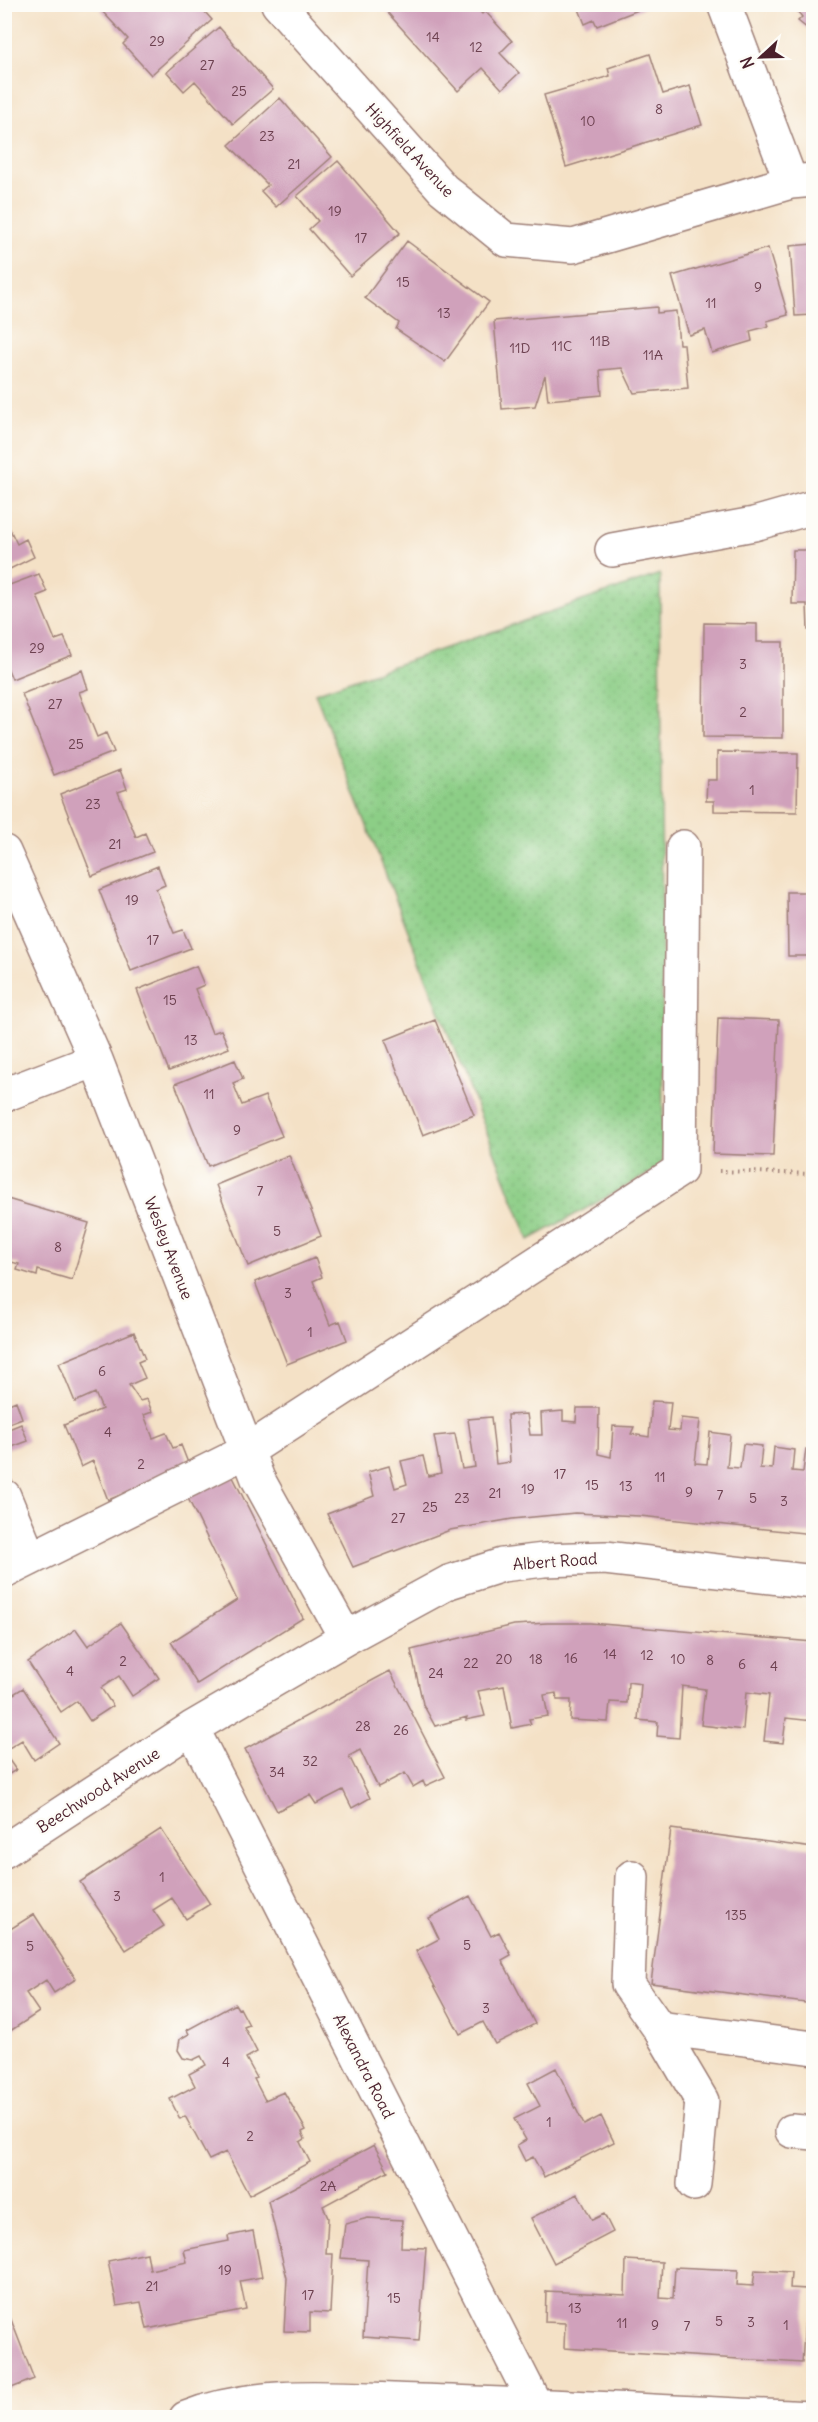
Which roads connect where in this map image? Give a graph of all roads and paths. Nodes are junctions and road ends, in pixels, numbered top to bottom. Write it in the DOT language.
graph roads {
  1 [pos="278,4"];
  2 [pos="724,4"];
  3 [pos="802,181"];
  4 [pos="813,507"];
  5 [pos="612,550"];
  6 [pos="683,847"];
  7 [pos="4,852"];
  8 [pos="96,1060"];
  9 [pos="4,1095"];
  10 [pos="680,1170"];
  11 [pos="813,1174"];
  12 [pos="247,1451"];
  13 [pos="4,1496"];
  14 [pos="17,1565"];
  15 [pos="813,1582"];
  16 [pos="346,1638"];
  17 [pos="192,1728"];
  18 [pos="4,1851"];
  19 [pos="632,1877"];
  20 [pos="659,2028"];
  21 [pos="813,2048"];
  22 [pos="694,2184"];
  23 [pos="536,2404"];
  24 [pos="619,2414"];
  25 [pos="186,2418"];
  26 [pos="810,2418"];
  1 -- 3 [label="street, Highfield Avenue"];
  2 -- 3 [label="street"];
  4 -- 5 [label="street"];
  6 -- 10 [label="street"];
  7 -- 8 [label="street, Wesley Avenue"];
  8 -- 9 [label="street"];
  8 -- 12 [label="street, Wesley Avenue"];
  10 -- 11 [label="path"];
  10 -- 12 [label="street"];
  12 -- 14 [label="street"];
  12 -- 16 [label="street, Wesley Avenue"];
  13 -- 14 [label="street"];
  15 -- 16 [label="street, Albert Road"];
  16 -- 17 [label="street, Albert Road"];
  17 -- 18 [label="street, Beechwood Avenue"];
  17 -- 23 [label="street, Alexandra Road"];
  19 -- 20 [label="street"];
  20 -- 21 [label="street"];
  20 -- 22 [label="street"];
  23 -- 24 [label="street"];
  23 -- 25 [label="street"];
  24 -- 26 [label="street"];
}
